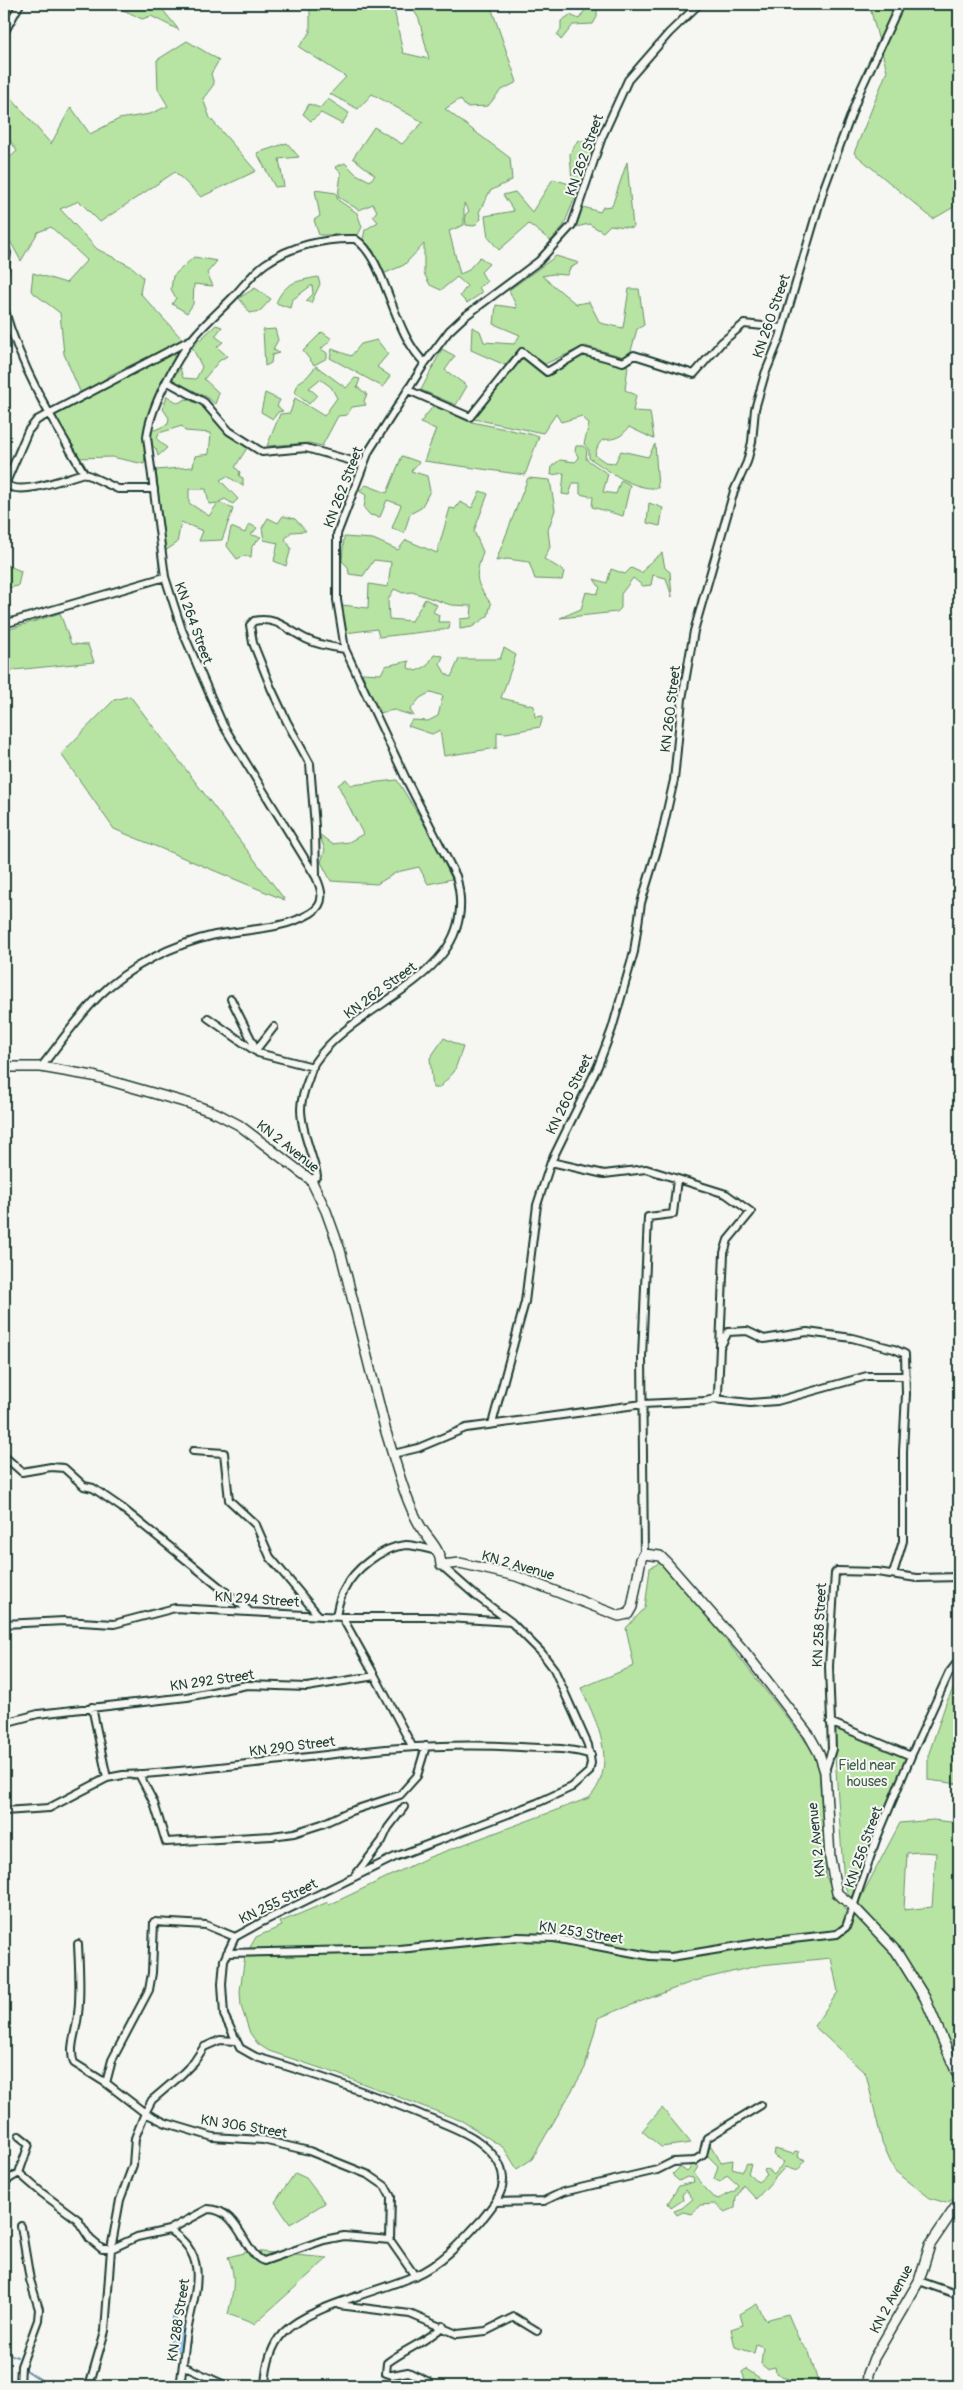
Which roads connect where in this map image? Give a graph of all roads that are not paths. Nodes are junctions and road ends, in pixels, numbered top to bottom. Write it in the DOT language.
graph roads {
  1 [pos="20,4"];
  2 [pos="699,4"];
  3 [pos="900,4"];
  4 [pos="4,33"];
  5 [pos="4,244"];
  6 [pos="4,274"];
  7 [pos="4,308"];
  8 [pos="782,328"];
  9 [pos="192,340"];
  10 [pos="425,363"];
  11 [pos="168,382"];
  12 [pos="408,390"];
  13 [pos="48,413"];
  14 [pos="363,464"];
  15 [pos="84,473"];
  16 [pos="154,489"];
  17 [pos="165,577"];
  18 [pos="4,624"];
  19 [pos="345,649"];
  20 [pos="316,877"];
  21 [pos="230,999"];
  22 [pos="208,1018"];
  23 [pos="274,1027"];
  24 [pos="257,1052"];
  25 [pos="4,1067"];
  26 [pos="42,1067"];
  27 [pos="313,1067"];
  28 [pos="551,1162"];
  29 [pos="677,1179"];
  30 [pos="312,1180"];
  31 [pos="720,1347"];
  32 [pos="906,1376"];
  33 [pos="714,1399"];
  34 [pos="643,1404"];
  35 [pos="492,1424"];
  36 [pos="193,1451"];
  37 [pos="393,1454"];
  38 [pos="4,1456"];
  39 [pos="437,1551"];
  40 [pos="644,1554"];
  41 [pos="441,1565"];
  42 [pos="893,1574"];
  43 [pos="959,1577"];
  44 [pos="249,1611"];
  45 [pos="318,1615"];
  46 [pos="339,1617"];
  47 [pos="511,1622"];
  48 [pos="4,1624"];
  49 [pos="959,1660"];
  50 [pos="375,1676"];
  51 [pos="92,1707"];
  52 [pos="830,1722"];
  53 [pos="4,1723"];
  54 [pos="412,1746"];
  55 [pos="426,1746"];
  56 [pos="591,1755"];
  57 [pos="911,1756"];
  58 [pos="824,1772"];
  59 [pos="139,1774"];
  60 [pos="108,1778"];
  61 [pos="404,1807"];
  62 [pos="4,1811"];
  63 [pos="353,1879"];
  64 [pos="855,1908"];
  65 [pos="235,1937"];
  66 [pos="78,1944"];
  67 [pos="227,1953"];
  68 [pos="235,2041"];
  69 [pos="959,2078"];
  70 [pos="106,2083"];
  71 [pos="761,2105"];
  72 [pos="145,2113"];
  73 [pos="19,2136"];
  74 [pos="19,2173"];
  75 [pos="4,2182"];
  76 [pos="495,2202"];
  77 [pos="959,2202"];
  78 [pos="21,2226"];
  79 [pos="169,2230"];
  80 [pos="390,2240"];
  81 [pos="112,2249"];
  82 [pos="415,2276"];
  83 [pos="920,2281"];
  84 [pos="959,2295"];
  85 [pos="339,2305"];
  86 [pos="442,2326"];
  87 [pos="537,2331"];
  88 [pos="183,2366"];
  89 [pos="429,2382"];
  90 [pos="21,2386"];
  91 [pos="88,2386"];
  92 [pos="180,2386"];
  93 [pos="227,2386"];
  94 [pos="261,2386"];
  95 [pos="265,2386"];
  96 [pos="867,2386"];
  1 -- 4 [label="street"];
  2 -- 10 [label="street, KN 262 Street"];
  3 -- 8 [label="street, KN 260 Street"];
  5 -- 6 [label="street"];
  7 -- 13 [label="street"];
  8 -- 12 [label="street"];
  8 -- 28 [label="street, KN 260 Street"];
  9 -- 10 [label="street, KN 264 Street"];
  9 -- 11 [label="street, KN 264 Street"];
  9 -- 13 [label="street"];
  10 -- 12 [label="street, KN 262 Street"];
  11 -- 14 [label="street"];
  11 -- 16 [label="street, KN 264 Street"];
  12 -- 14 [label="street, KN 262 Street"];
  13 -- 15 [label="street"];
  13 -- 15 [label="street"];
  14 -- 19 [label="street, KN 262 Street"];
  15 -- 16 [label="street"];
  16 -- 17 [label="street, KN 264 Street"];
  17 -- 18 [label="street"];
  17 -- 20 [label="street, KN 264 Street"];
  19 -- 20 [label="street"];
  19 -- 27 [label="street, KN 262 Street"];
  20 -- 26 [label="street, KN 264 Street"];
  21 -- 24 [label="street"];
  22 -- 24 [label="street"];
  23 -- 24 [label="street"];
  24 -- 27 [label="street"];
  25 -- 26 [label="main road, KN 2 Avenue"];
  26 -- 30 [label="main road, KN 2 Avenue"];
  27 -- 30 [label="street, KN 262 Street"];
  28 -- 29 [label="street"];
  28 -- 35 [label="street, KN 260 Street"];
  29 -- 31 [label="street"];
  29 -- 34 [label="street"];
  30 -- 37 [label="main road, KN 2 Avenue"];
  31 -- 32 [label="street"];
  31 -- 33 [label="street"];
  32 -- 33 [label="street"];
  32 -- 42 [label="street"];
  33 -- 34 [label="street"];
  34 -- 35 [label="street"];
  34 -- 40 [label="street"];
  35 -- 37 [label="street"];
  36 -- 45 [label="street"];
  37 -- 39 [label="main road, KN 2 Avenue"];
  38 -- 44 [label="street"];
  39 -- 41 [label="main road, KN 2 Avenue"];
  39 -- 46 [label="street"];
  40 -- 41 [label="main road, KN 2 Avenue"];
  40 -- 58 [label="main road, KN 2 Avenue"];
  41 -- 47 [label="street"];
  42 -- 43 [label="street, KN 258 Street"];
  42 -- 52 [label="street, KN 258 Street"];
  44 -- 45 [label="street, KN 294 Street"];
  44 -- 48 [label="street, KN 294 Street"];
  45 -- 46 [label="street, KN 294 Street"];
  46 -- 47 [label="street, KN 294 Street"];
  46 -- 50 [label="street"];
  47 -- 56 [label="street"];
  49 -- 57 [label="street, KN 256 Street"];
  50 -- 51 [label="street, KN 292 Street"];
  50 -- 54 [label="street"];
  51 -- 53 [label="street, KN 292 Street"];
  51 -- 60 [label="street"];
  52 -- 57 [label="street"];
  52 -- 58 [label="street, KN 258 Street"];
  54 -- 55 [label="street, KN 290 Street"];
  54 -- 59 [label="street, KN 290 Street"];
  55 -- 56 [label="street, KN 290 Street"];
  55 -- 59 [label="street"];
  56 -- 63 [label="street, KN 255 Street"];
  57 -- 64 [label="street, KN 256 Street"];
  58 -- 64 [label="main road, KN 2 Avenue"];
  59 -- 60 [label="street, KN 290 Street"];
  60 -- 62 [label="street, KN 290 Street"];
  61 -- 63 [label="street"];
  63 -- 65 [label="street, KN 255 Street"];
  64 -- 67 [label="street, KN 253 Street"];
  64 -- 69 [label="main road, KN 2 Avenue"];
  65 -- 67 [label="street, KN 255 Street"];
  65 -- 70 [label="street"];
  66 -- 70 [label="street, KN 306 Street"];
  67 -- 68 [label="street, KN 255 Street"];
  68 -- 72 [label="street"];
  68 -- 76 [label="street, KN 255 Street"];
  70 -- 72 [label="street, KN 306 Street"];
  71 -- 76 [label="street"];
  72 -- 80 [label="street, KN 306 Street"];
  72 -- 81 [label="street"];
  73 -- 74 [label="street"];
  74 -- 75 [label="street"];
  74 -- 81 [label="street"];
  76 -- 82 [label="street, KN 255 Street"];
  77 -- 83 [label="main road, KN 2 Avenue"];
  78 -- 90 [label="street"];
  79 -- 80 [label="street"];
  79 -- 81 [label="street"];
  79 -- 88 [label="street, KN 288 Street"];
  80 -- 82 [label="street"];
  81 -- 91 [label="street"];
  82 -- 85 [label="street, KN 255 Street"];
  83 -- 84 [label="street"];
  83 -- 96 [label="main road, KN 2 Avenue"];
  85 -- 86 [label="street"];
  85 -- 95 [label="street, KN 255 Street"];
  86 -- 87 [label="street"];
  86 -- 89 [label="street"];
  88 -- 92 [label="street, KN 288 Street"];
  88 -- 93 [label="street"];
  94 -- 95 [label="street"];
}
